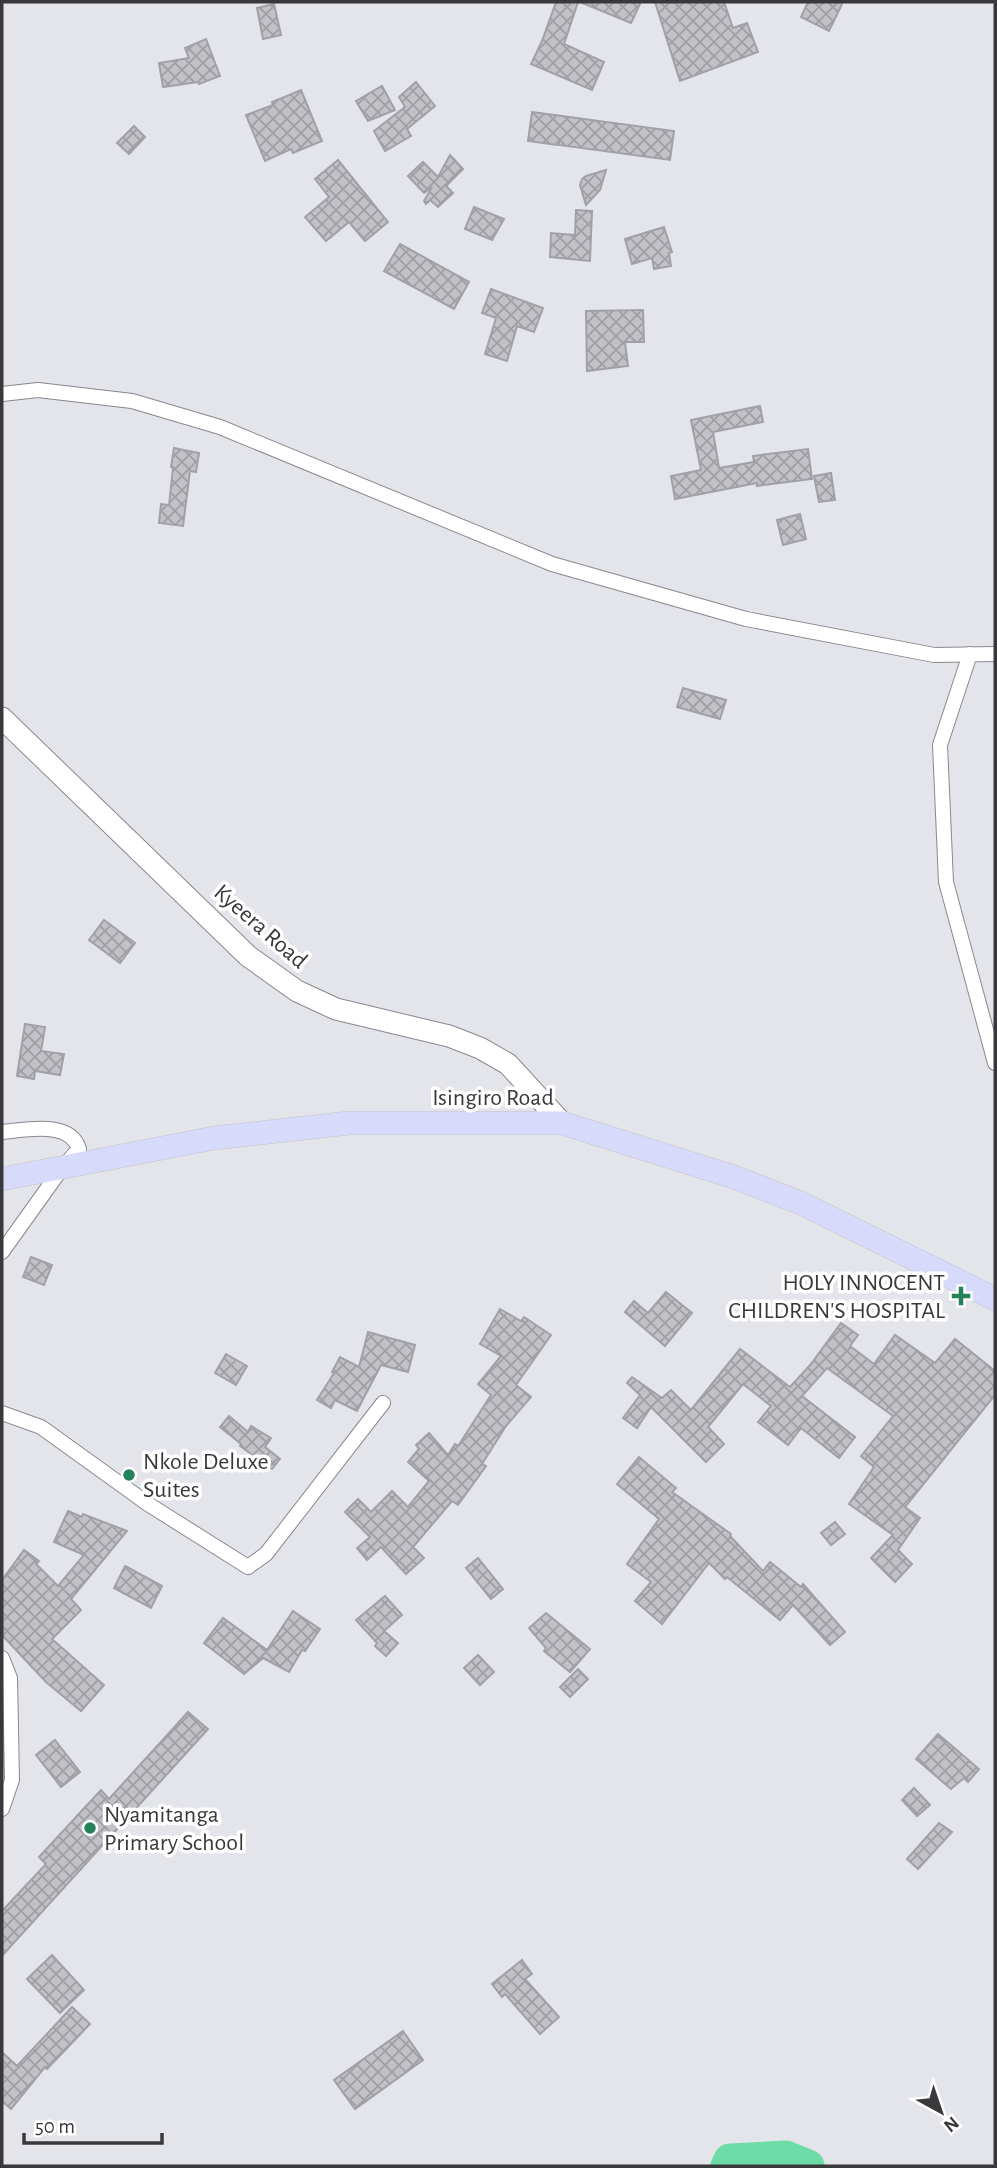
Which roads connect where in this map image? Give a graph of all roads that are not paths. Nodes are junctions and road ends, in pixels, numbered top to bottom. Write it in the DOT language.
graph roads {
  1 [pos="2,394"];
  2 [pos="970,654"];
  3 [pos="995,654"];
  4 [pos="2,718"];
  5 [pos="995,1063"];
  6 [pos="562,1123"];
  7 [pos="2,1132"];
  8 [pos="62,1168"];
  9 [pos="2,1179"];
  10 [pos="2,1252"];
  11 [pos="995,1298"];
  12 [pos="383,1403"];
  13 [pos="2,1413"];
  14 [pos="2,1658"];
  15 [pos="2,1809"];
  1 -- 2 [label="street"];
  2 -- 3 [label="street"];
  2 -- 5 [label="street"];
  4 -- 6 [label="main road, Kyeera Road"];
  6 -- 8 [label="main road, Isingiro Road"];
  6 -- 11 [label="main road, Isingiro Road"];
  7 -- 8 [label="street"];
  8 -- 9 [label="main road, Isingiro Road"];
  8 -- 10 [label="street"];
  12 -- 13 [label="street"];
  14 -- 15 [label="street"];
}
